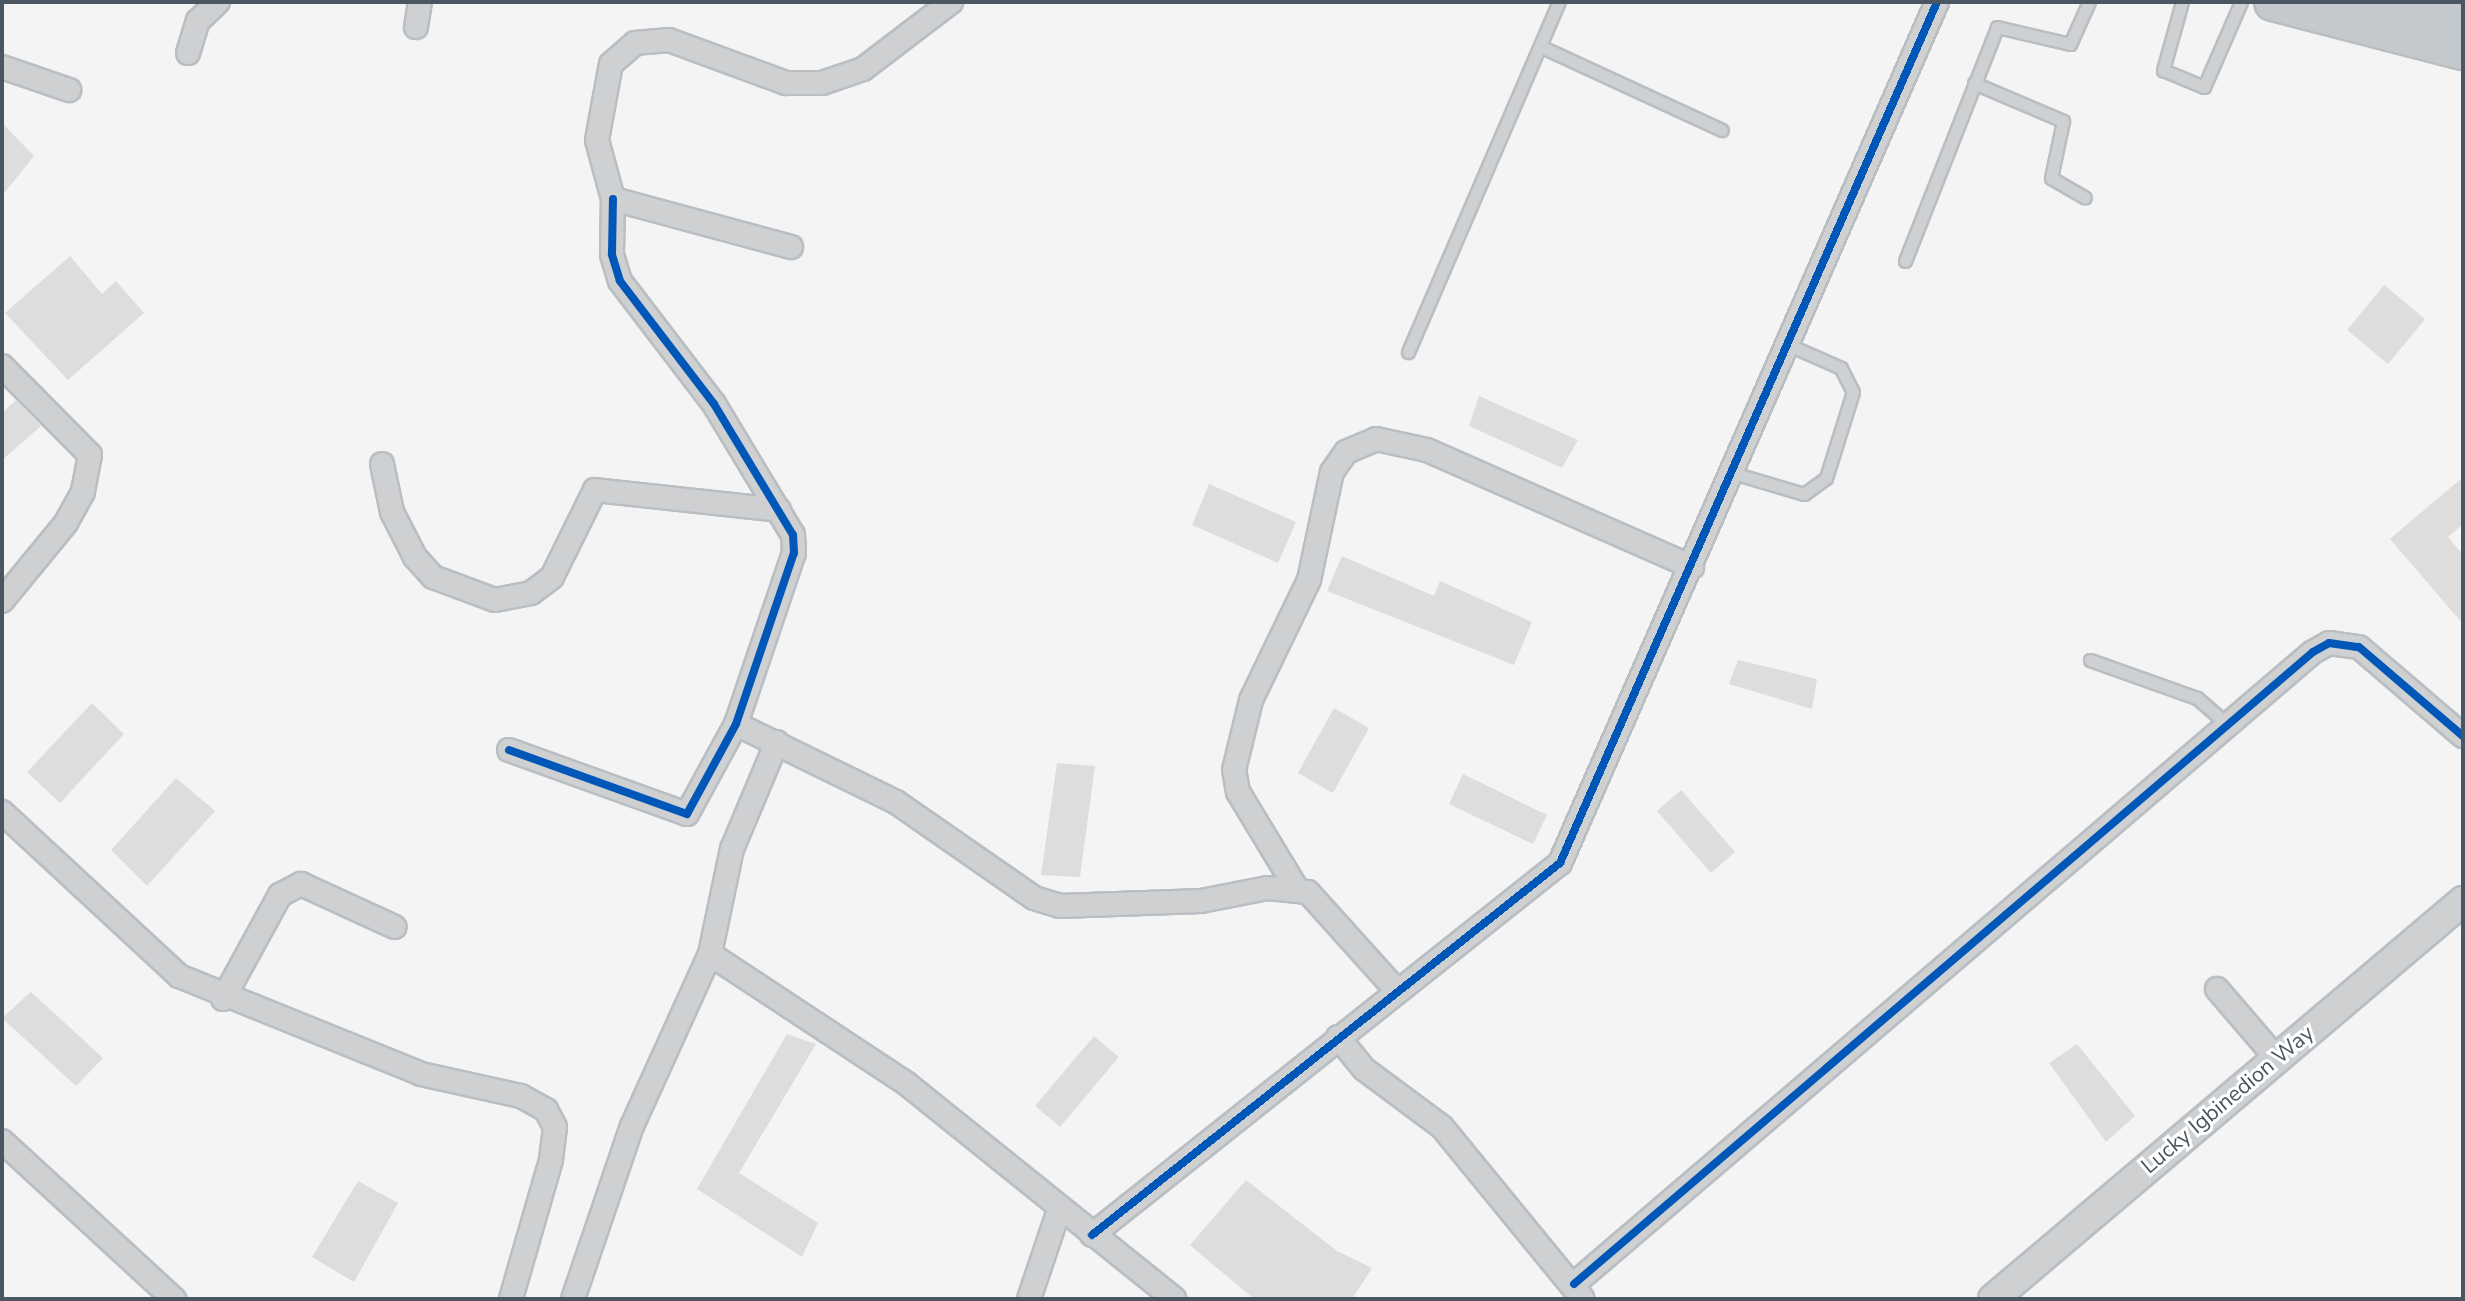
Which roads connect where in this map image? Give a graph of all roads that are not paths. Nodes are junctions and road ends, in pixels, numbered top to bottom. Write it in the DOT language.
graph roads {
  1 [pos="218,2"];
  2 [pos="420,2"];
  3 [pos="951,2"];
  4 [pos="1559,2"];
  5 [pos="1937,2"];
  6 [pos="2089,2"];
  7 [pos="2182,2"];
  8 [pos="2241,2"];
  9 [pos="2273,2"];
  10 [pos="2370,2"];
  11 [pos="2463,24"];
  12 [pos="416,27"];
  13 [pos="1542,47"];
  14 [pos="2463,51"];
  15 [pos="188,53"];
  16 [pos="2,67"];
  17 [pos="1974,83"];
  18 [pos="69,90"];
  19 [pos="1722,130"];
  20 [pos="2085,198"];
  21 [pos="613,199"];
  22 [pos="791,247"];
  23 [pos="1905,261"];
  24 [pos="1789,345"];
  25 [pos="1408,352"];
  26 [pos="2,366"];
  27 [pos="382,464"];
  28 [pos="1733,473"];
  29 [pos="779,510"];
  30 [pos="1692,567"];
  31 [pos="2,601"];
  32 [pos="2090,660"];
  33 [pos="736,724"];
  34 [pos="2227,724"];
  35 [pos="2463,736"];
  36 [pos="777,742"];
  37 [pos="509,750"];
  38 [pos="2,812"];
  39 [pos="1298,891"];
  40 [pos="2463,901"];
  41 [pos="395,927"];
  42 [pos="710,954"];
  43 [pos="2217,989"];
  44 [pos="1397,991"];
  45 [pos="223,999"];
  46 [pos="1338,1037"];
  47 [pos="2277,1059"];
  48 [pos="2,1141"];
  49 [pos="1059,1210"];
  50 [pos="1092,1235"];
  51 [pos="1578,1292"];
  52 [pos="174,1299"];
  53 [pos="511,1299"];
  54 [pos="573,1299"];
  55 [pos="1029,1299"];
  56 [pos="1174,1299"];
  57 [pos="1993,1299"];
  1 -- 15 [label="street"];
  2 -- 12 [label="street"];
  3 -- 21 [label="street"];
  4 -- 13 [label="lane"];
  5 -- 24 [label="street"];
  6 -- 17 [label="lane"];
  7 -- 8 [label="lane"];
  9 -- 14 [label="highway"];
  10 -- 11 [label="highway"];
  13 -- 19 [label="lane"];
  13 -- 25 [label="lane"];
  16 -- 18 [label="street"];
  17 -- 20 [label="lane"];
  17 -- 23 [label="lane"];
  21 -- 22 [label="street"];
  21 -- 29 [label="street"];
  24 -- 28 [label="street"];
  24 -- 28 [label="lane"];
  26 -- 31 [label="street"];
  27 -- 29 [label="street"];
  28 -- 30 [label="street"];
  29 -- 33 [label="street"];
  30 -- 39 [label="street"];
  30 -- 44 [label="street"];
  32 -- 34 [label="lane"];
  33 -- 36 [label="street"];
  33 -- 37 [label="street"];
  34 -- 35 [label="street"];
  34 -- 51 [label="street"];
  36 -- 39 [label="street"];
  36 -- 42 [label="street"];
  38 -- 45 [label="street"];
  39 -- 44 [label="street"];
  40 -- 47 [label="street, Lucky Igbinedion Way"];
  41 -- 45 [label="street"];
  42 -- 49 [label="street"];
  42 -- 54 [label="street"];
  43 -- 47 [label="street"];
  44 -- 46 [label="street"];
  45 -- 53 [label="street"];
  46 -- 50 [label="street"];
  46 -- 51 [label="street"];
  47 -- 57 [label="street, Lucky Igbinedion Way"];
  48 -- 52 [label="street"];
  49 -- 50 [label="street"];
  49 -- 55 [label="street"];
  50 -- 56 [label="street"];
}
